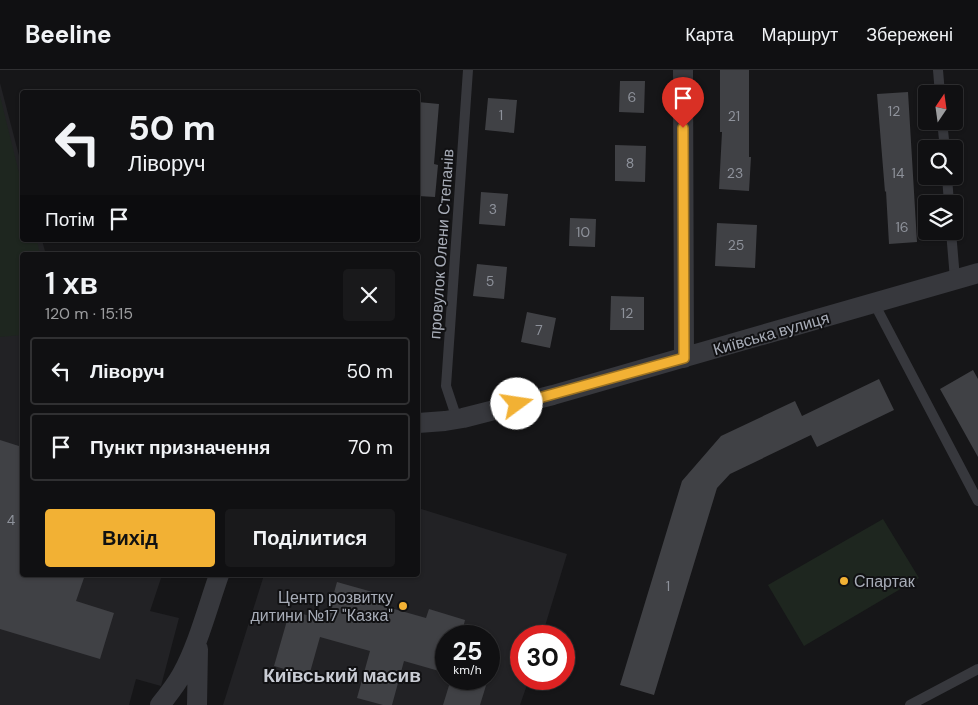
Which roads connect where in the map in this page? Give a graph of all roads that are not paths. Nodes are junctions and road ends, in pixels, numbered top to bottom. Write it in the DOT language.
graph roads {
  1 [pos="468,70"];
  2 [pos="683,70"];
  3 [pos="938,70"];
  4 [pos="939,85"];
  5 [pos="953,240"];
  6 [pos="978,273"];
  7 [pos="955,279"];
  8 [pos="874,303"];
  9 [pos="684,358"];
  10 [pos="457,419"];
  11 [pos="420,423"];
  12 [pos="978,501"];
  13 [pos="218,577"];
  14 [pos="201,630"];
  15 [pos="978,669"];
  16 [pos="160,705"];
  17 [pos="198,705"];
  18 [pos="910,705"];
  1 -- 10 [label="lane, провулок Олени Степанів"];
  2 -- 9 [label="street"];
  3 -- 4 [label="lane"];
  5 -- 7 [label="lane"];
  6 -- 7 [label="street, Київська вулиця"];
  7 -- 8 [label="street, Київська вулиця"];
  8 -- 9 [label="street, Київська вулиця"];
  8 -- 12 [label="lane"];
  9 -- 10 [label="street, Київська вулиця"];
  10 -- 11 [label="street, Київська вулиця"];
  13 -- 14 [label="street"];
  14 -- 16 [label="street"];
  14 -- 17 [label="street"];
  15 -- 18 [label="lane"];
}
